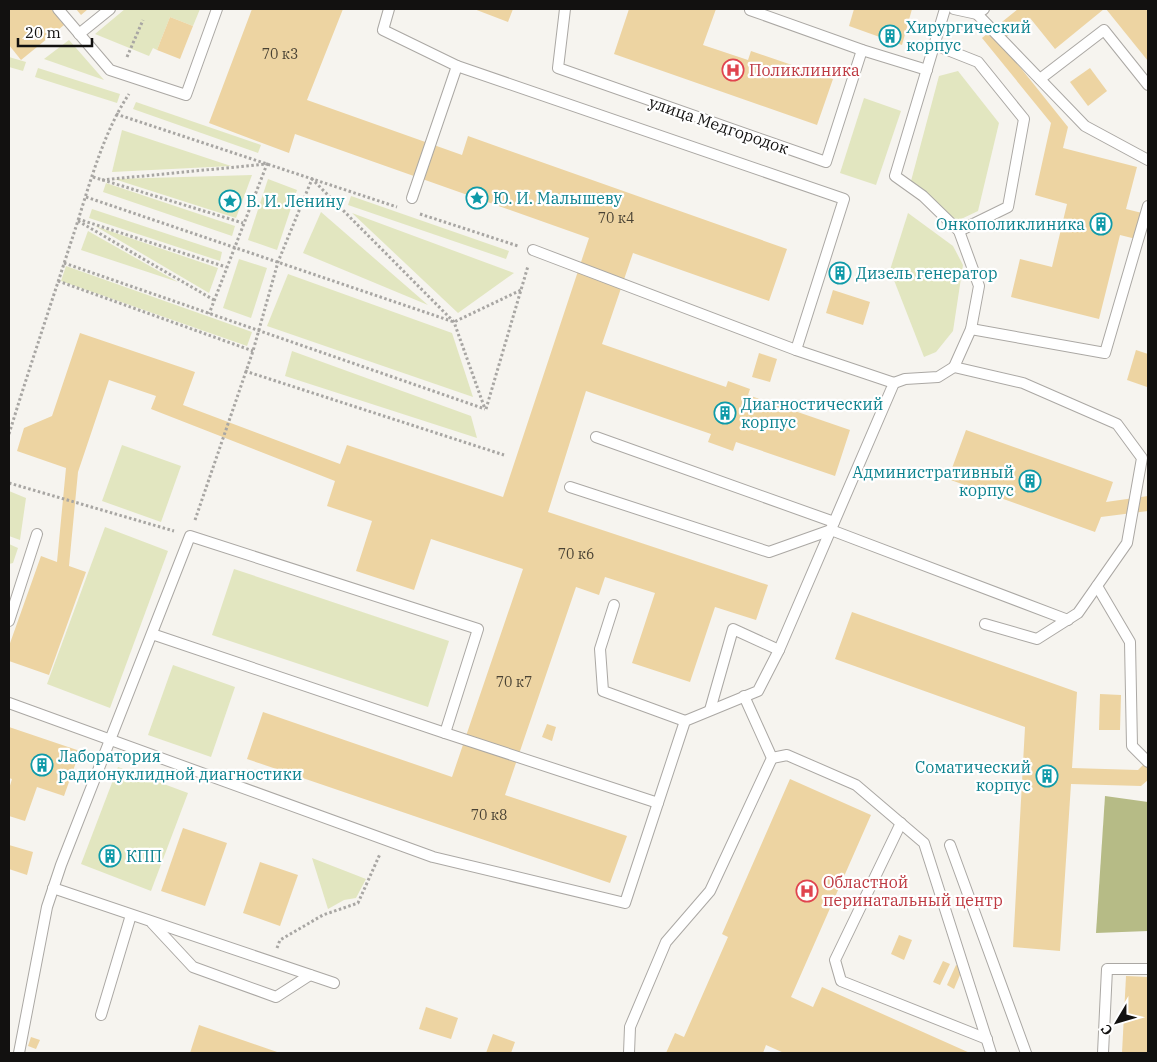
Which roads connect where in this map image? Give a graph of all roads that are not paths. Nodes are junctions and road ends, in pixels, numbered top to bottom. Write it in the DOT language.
graph roads {
  1 [pos="58,9"];
  2 [pos="110,9"];
  3 [pos="217,9"];
  4 [pos="389,9"];
  5 [pos="565,9"];
  6 [pos="945,9"];
  7 [pos="954,9"];
  8 [pos="750,10"];
  9 [pos="980,11"];
  10 [pos="79,34"];
  11 [pos="934,45"];
  12 [pos="862,50"];
  13 [pos="457,66"];
  14 [pos="927,70"];
  15 [pos="1040,79"];
  16 [pos="1148,85"];
  17 [pos="1148,160"];
  18 [pos="412,198"];
  19 [pos="1148,206"];
  20 [pos="960,231"];
  21 [pos="533,250"];
  22 [pos="971,329"];
  23 [pos="796,350"];
  24 [pos="954,367"];
  25 [pos="894,383"];
  26 [pos="596,437"];
  27 [pos="1145,457"];
  28 [pos="570,487"];
  29 [pos="832,526"];
  30 [pos="37,534"];
  31 [pos="1096,586"];
  32 [pos="614,605"];
  33 [pos="1068,620"];
  34 [pos="9,621"];
  35 [pos="985,624"];
  36 [pos="152,634"];
  37 [pos="779,650"];
  38 [pos="744,696"];
  39 [pos="9,703"];
  40 [pos="710,710"];
  41 [pos="685,720"];
  42 [pos="445,733"];
  43 [pos="112,740"];
  44 [pos="772,758"];
  45 [pos="1148,762"];
  46 [pos="658,803"];
  47 [pos="901,823"];
  48 [pos="950,845"];
  49 [pos="54,888"];
  50 [pos="131,915"];
  51 [pos="151,922"];
  52 [pos="1148,970"];
  53 [pos="310,976"];
  54 [pos="334,983"];
  55 [pos="101,1015"];
  56 [pos="987,1039"];
  57 [pos="19,1053"];
  58 [pos="628,1053"];
  59 [pos="991,1053"];
  60 [pos="1026,1053"];
  61 [pos="1103,1053"];
  1 -- 10 [label="lane"];
  2 -- 10 [label="lane"];
  3 -- 10 [label="lane"];
  4 -- 13 [label="lane"];
  5 -- 12 [label="lane, улица Медгородок"];
  6 -- 11 [label="lane"];
  7 -- 9 [label="lane"];
  8 -- 12 [label="lane"];
  9 -- 15 [label="lane"];
  11 -- 14 [label="lane"];
  11 -- 20 [label="lane"];
  12 -- 14 [label="lane"];
  13 -- 18 [label="lane"];
  13 -- 23 [label="lane"];
  14 -- 20 [label="lane"];
  15 -- 16 [label="lane"];
  15 -- 17 [label="lane"];
  19 -- 22 [label="lane"];
  20 -- 22 [label="lane"];
  21 -- 23 [label="lane"];
  22 -- 24 [label="lane"];
  23 -- 25 [label="lane"];
  24 -- 25 [label="lane"];
  24 -- 27 [label="lane"];
  25 -- 29 [label="lane"];
  26 -- 29 [label="lane"];
  27 -- 31 [label="lane"];
  28 -- 29 [label="lane"];
  29 -- 33 [label="lane"];
  29 -- 37 [label="lane"];
  30 -- 34 [label="lane"];
  31 -- 33 [label="lane"];
  31 -- 45 [label="lane"];
  32 -- 41 [label="lane"];
  33 -- 35 [label="lane"];
  36 -- 42 [label="lane"];
  36 -- 42 [label="lane"];
  36 -- 43 [label="lane"];
  37 -- 38 [label="lane"];
  37 -- 40 [label="lane"];
  38 -- 40 [label="lane"];
  38 -- 44 [label="lane"];
  39 -- 43 [label="lane"];
  40 -- 41 [label="lane"];
  41 -- 46 [label="lane"];
  42 -- 46 [label="lane"];
  43 -- 46 [label="lane"];
  43 -- 49 [label="lane"];
  44 -- 47 [label="lane"];
  44 -- 58 [label="lane"];
  47 -- 56 [label="lane"];
  47 -- 56 [label="lane"];
  48 -- 60 [label="lane"];
  49 -- 50 [label="lane"];
  49 -- 57 [label="lane"];
  50 -- 51 [label="lane"];
  50 -- 55 [label="lane"];
  51 -- 53 [label="lane"];
  51 -- 53 [label="lane"];
  52 -- 61 [label="lane"];
  53 -- 54 [label="lane"];
  56 -- 59 [label="lane"];
}
